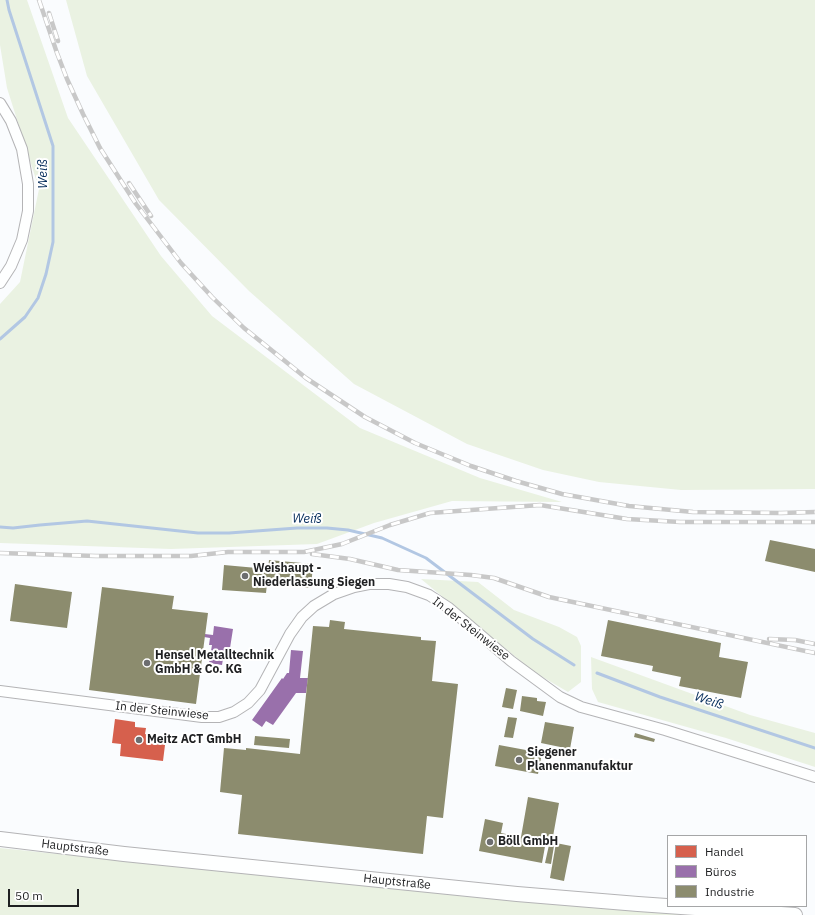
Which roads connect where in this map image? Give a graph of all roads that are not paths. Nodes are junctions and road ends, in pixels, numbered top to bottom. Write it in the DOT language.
graph roads {
  1 [pos="0,103"];
  2 [pos="0,283"];
  3 [pos="0,692"];
  4 [pos="815,776"];
  5 [pos="0,839"];
  6 [pos="667,906"];
  7 [pos="681,907"];
  8 [pos="795,915"];
  1 -- 2 [label="street"];
  3 -- 4 [label="street, In der Steinwiese"];
  5 -- 6 [label="main road, Hauptstraße"];
  7 -- 8 [label="main road, Hauptstraße"];
}
